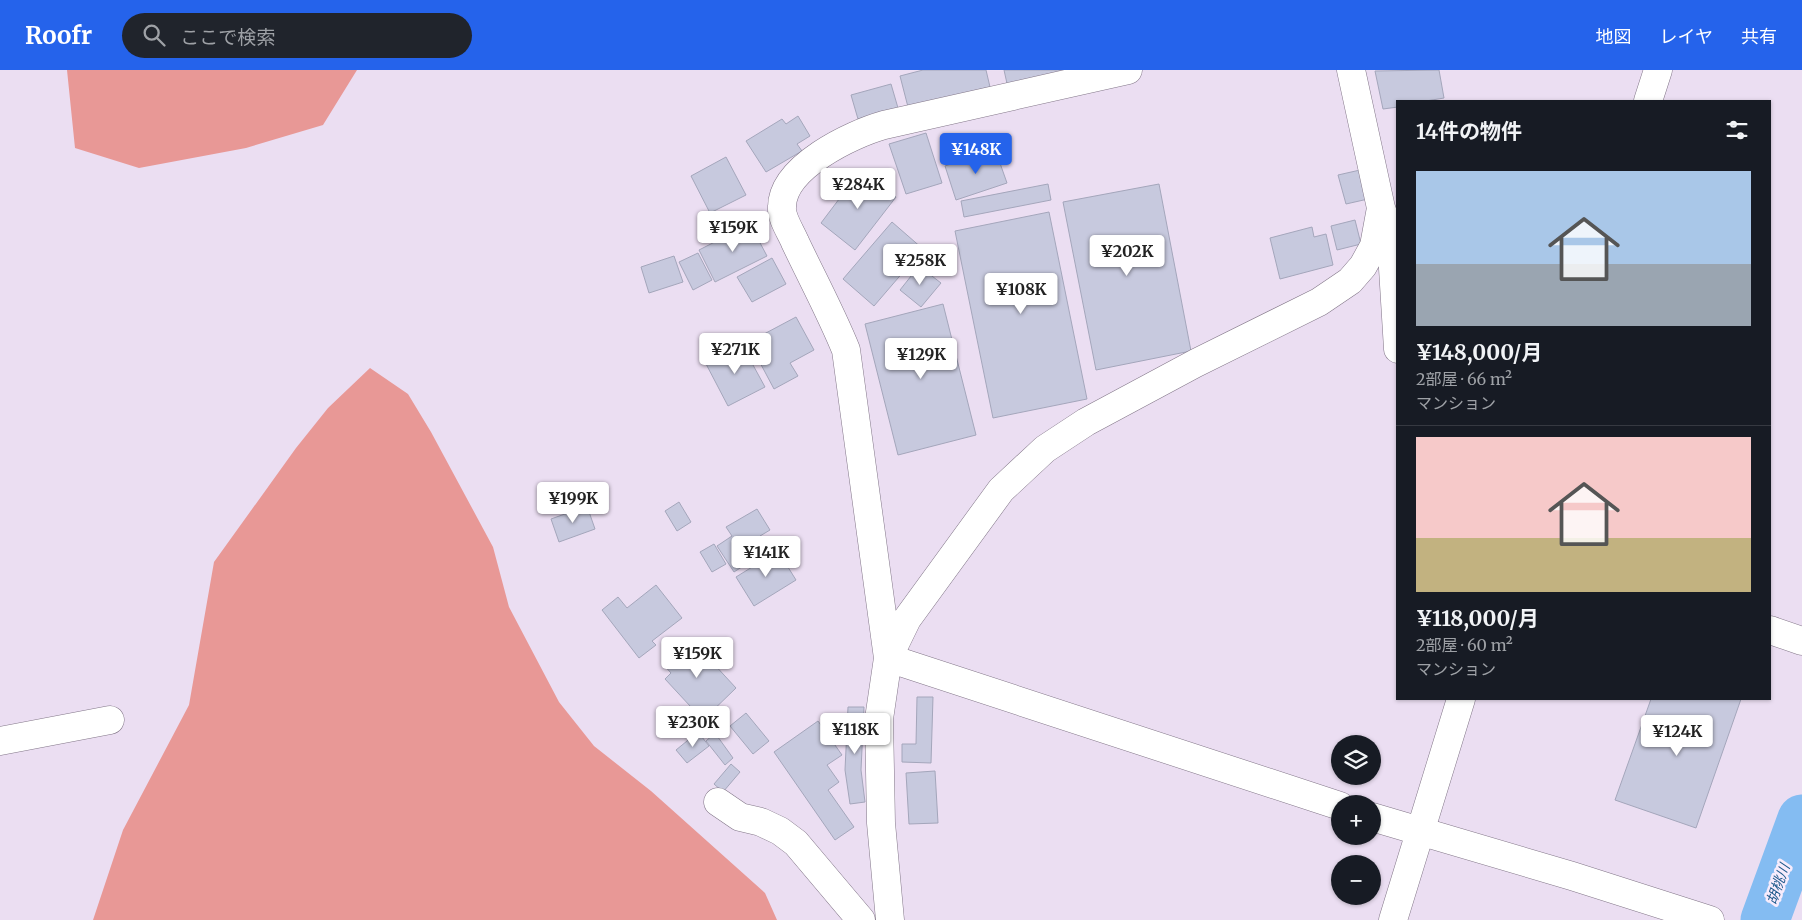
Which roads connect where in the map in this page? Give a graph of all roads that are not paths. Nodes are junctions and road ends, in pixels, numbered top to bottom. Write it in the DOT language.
graph roads {
  1 [pos="1128,70"];
  2 [pos="1351,70"];
  3 [pos="1658,70"];
  4 [pos="1648,100"];
  5 [pos="1381,208"];
  6 [pos="1354,275"];
  7 [pos="1395,288"];
  8 [pos="1396,308"];
  9 [pos="1771,630"];
  10 [pos="1802,641"];
  11 [pos="888,658"];
  12 [pos="1461,700"];
  13 [pos="110,720"];
  14 [pos="0,741"];
  15 [pos="718,802"];
  16 [pos="1331,803"];
  17 [pos="1381,820"];
  18 [pos="1420,832"];
  19 [pos="861,920"];
  20 [pos="890,920"];
  21 [pos="1393,920"];
  22 [pos="1710,920"];
  1 -- 11 [label="street"];
  2 -- 5 [label="street"];
  3 -- 4 [label="street"];
  5 -- 6 [label="street"];
  5 -- 7 [label="street"];
  6 -- 7 [label="street"];
  6 -- 11 [label="street"];
  7 -- 8 [label="street"];
  9 -- 10 [label="street"];
  11 -- 16 [label="street"];
  11 -- 20 [label="street"];
  12 -- 18 [label="street"];
  13 -- 14 [label="street"];
  15 -- 19 [label="street"];
  17 -- 18 [label="street"];
  18 -- 21 [label="street"];
  18 -- 22 [label="street"];
}
